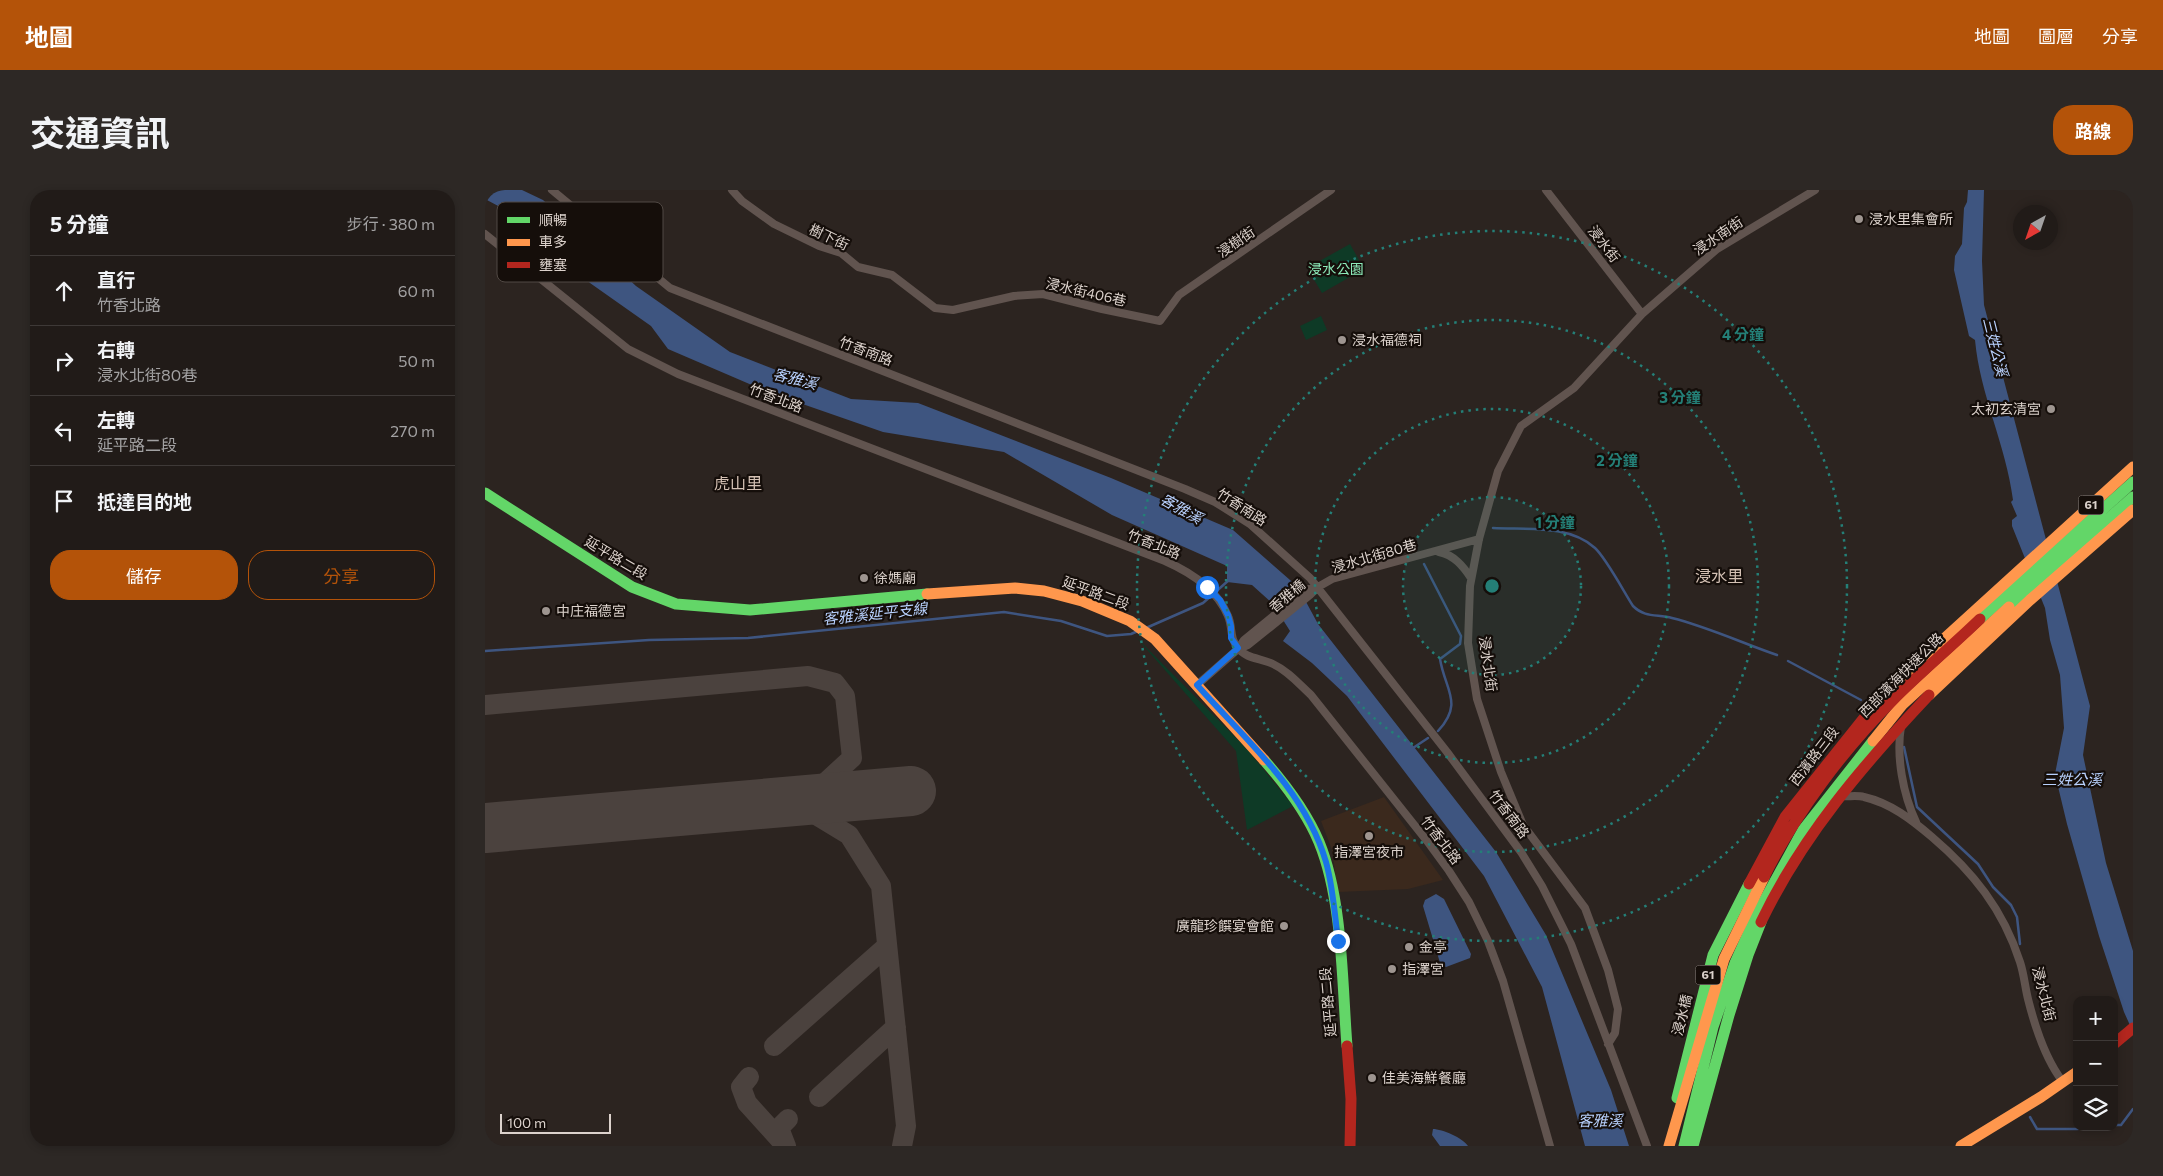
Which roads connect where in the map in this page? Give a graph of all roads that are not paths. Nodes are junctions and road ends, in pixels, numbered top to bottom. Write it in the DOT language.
graph roads {
  1 [pos="552,190"];
  2 [pos="732,190"];
  3 [pos="1331,190"];
  4 [pos="1546,190"];
  5 [pos="1815,190"];
  6 [pos="566,202"];
  7 [pos="485,234"];
  8 [pos="497,244"];
  9 [pos="545,282"];
  10 [pos="663,282"];
  11 [pos="1005,298"];
  12 [pos="1642,314"];
  13 [pos="1160,321"];
  14 [pos="2133,467"];
  15 [pos="2133,482"];
  16 [pos="485,493"];
  17 [pos="2133,498"];
  18 [pos="2133,510"];
  19 [pos="1479,539"];
  20 [pos="1437,551"];
  21 [pos="2054,566"];
  22 [pos="1471,578"];
  23 [pos="1318,587"];
  24 [pos="1238,648"];
  25 [pos="1197,685"];
  26 [pos="1901,726"];
  27 [pos="1841,796"];
  28 [pos="1917,824"];
  29 [pos="1799,826"];
  30 [pos="2133,1028"];
  31 [pos="2118,1041"];
  32 [pos="1608,1044"];
  33 [pos="2073,1075"];
  34 [pos="2063,1082"];
  35 [pos="1350,1146"];
  36 [pos="1550,1146"];
  37 [pos="1647,1146"];
  38 [pos="1664,1146"];
  39 [pos="1669,1146"];
  40 [pos="1684,1146"];
  41 [pos="1693,1146"];
  42 [pos="1961,1146"];
  1 -- 6 [label="street, 竹香南路"];
  2 -- 11 [label="street, 樹下街"];
  3 -- 13 [label="street, 浸樹街"];
  4 -- 12 [label="street, 浸水街"];
  5 -- 12 [label="street, 浸水南街"];
  7 -- 8 [label="street, 竹香北路"];
  9 -- 24 [label="street, 竹香北路"];
  10 -- 23 [label="street, 竹香南路"];
  11 -- 13 [label="street, 浸水街406巷"];
  12 -- 19 [label="street, 浸水北街"];
  14 -- 29 [label="main road, 西濱路三段 / 61"];
  15 -- 21 [label="main road, 61"];
  16 -- 25 [label="main road, 延平路二段"];
  17 -- 21 [label="main road, 61"];
  18 -- 21 [label="main road, 61"];
  19 -- 20 [label="street, 浸水北街80巷"];
  19 -- 22 [label="street, 浸水北街"];
  20 -- 22 [label="street, 浸水北街80巷"];
  20 -- 23 [label="street, 浸水北街80巷"];
  21 -- 26 [label="main road, 61"];
  21 -- 29 [label="main road, 西部濱海快速公路 / 61"];
  22 -- 32 [label="street, 浸水北街"];
  23 -- 24 [label="street, 香雅橋"];
  23 -- 32 [label="street, 竹香南路"];
  24 -- 25 [label="street"];
  24 -- 36 [label="street, 竹香北路"];
  25 -- 35 [label="main road, 延平路二段"];
  26 -- 27 [label="main road, 61"];
  26 -- 28 [label="street, 浸水北街"];
  27 -- 28 [label="street, 浸水北街"];
  27 -- 29 [label="main road, 61"];
  28 -- 34 [label="street, 浸水北街"];
  29 -- 38 [label="main road, 浸水橋 / 61"];
  29 -- 39 [label="main road, 浸水橋 / 61"];
  29 -- 40 [label="main road, 61"];
  29 -- 41 [label="main road, 61"];
  30 -- 31 [label="main road"];
  32 -- 37 [label="street, 竹香南路"];
  33 -- 34 [label="main road"];
  34 -- 42 [label="main road"];
}
